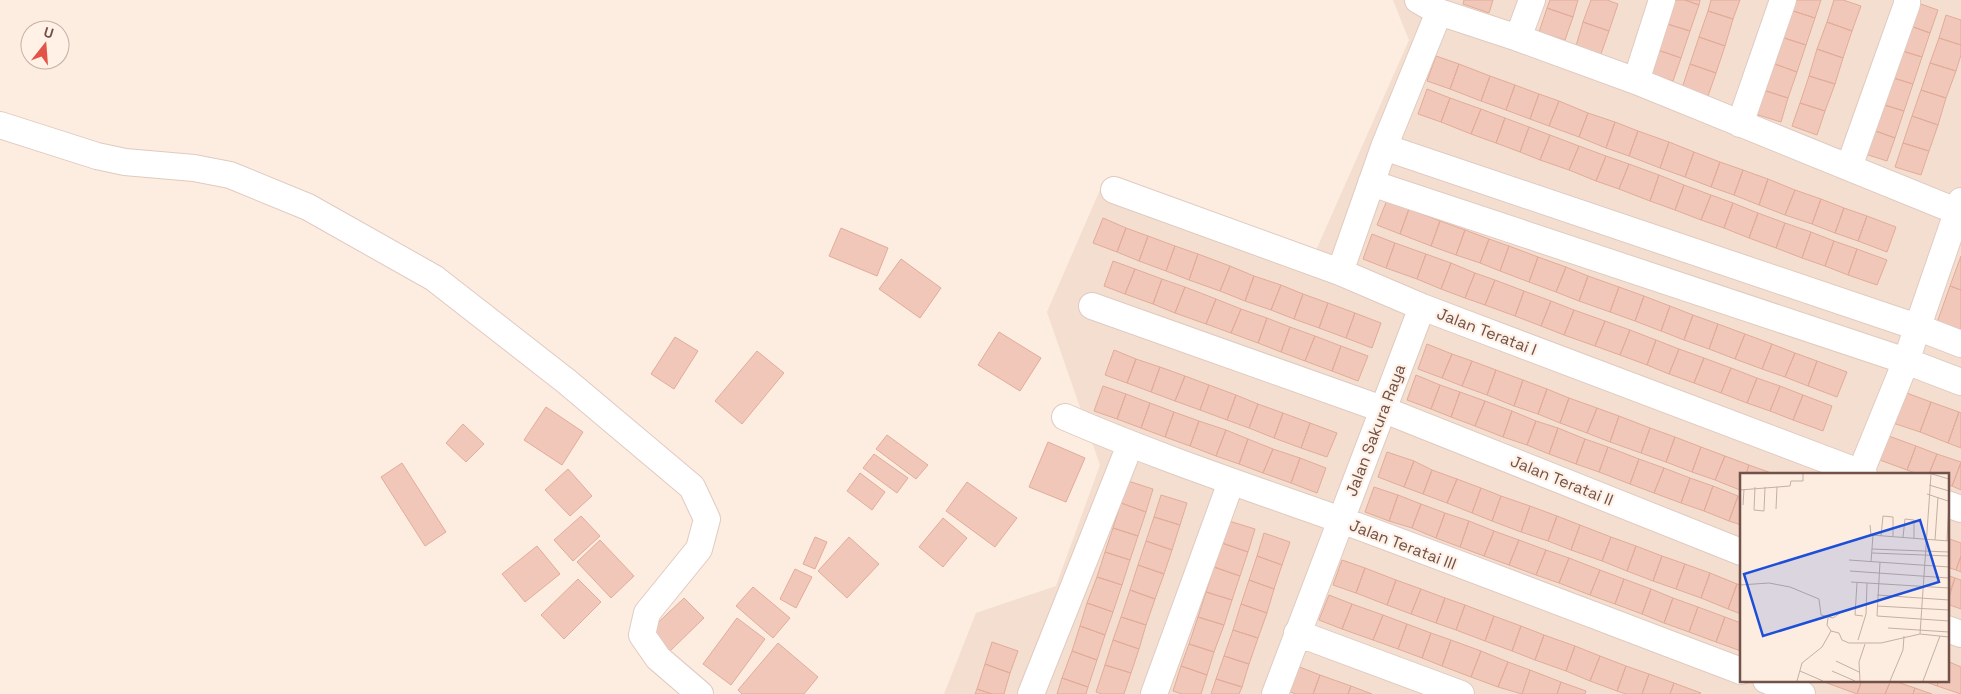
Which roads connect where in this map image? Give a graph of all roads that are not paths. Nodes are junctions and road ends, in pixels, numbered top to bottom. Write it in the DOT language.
graph roads {
  1 [pos="1532,0"];
  2 [pos="1662,0"];
  3 [pos="1783,0"];
  4 [pos="1907,0"];
  5 [pos="1429,6"];
  6 [pos="1518,38"];
  7 [pos="1636,81"];
  8 [pos="1740,124"];
  9 [pos="0,126"];
  10 [pos="1384,147"];
  11 [pos="1849,167"];
  12 [pos="1371,184"];
  13 [pos="1114,190"];
  14 [pos="1960,209"];
  15 [pos="1340,272"];
  16 [pos="1092,306"];
  17 [pos="1422,307"];
  18 [pos="1918,327"];
  19 [pos="1961,344"];
  20 [pos="1906,361"];
  21 [pos="1961,382"];
  22 [pos="1382,409"];
  23 [pos="1064,417"];
  24 [pos="1130,445"];
  25 [pos="1858,473"];
  26 [pos="1861,473"];
  27 [pos="1231,482"];
  28 [pos="1948,504"];
  29 [pos="1961,509"];
  30 [pos="1341,520"];
  31 [pos="1740,552"];
  32 [pos="1948,629"];
  33 [pos="1297,633"];
  34 [pos="1961,634"];
  35 [pos="1740,671"];
  36 [pos="700,694"];
  37 [pos="1031,694"];
  38 [pos="1154,694"];
  39 [pos="1275,694"];
  40 [pos="1461,694"];
  1 -- 6 [label="street"];
  2 -- 7 [label="street"];
  3 -- 8 [label="street"];
  4 -- 11 [label="street"];
  5 -- 6 [label="street"];
  5 -- 10 [label="street"];
  6 -- 7 [label="street"];
  7 -- 8 [label="street"];
  8 -- 11 [label="street"];
  9 -- 36 [label="street"];
  10 -- 12 [label="street"];
  10 -- 18 [label="street"];
  11 -- 14 [label="street"];
  12 -- 15 [label="street"];
  12 -- 20 [label="street"];
  13 -- 15 [label="street, Jalan Teratai I"];
  14 -- 18 [label="street"];
  15 -- 17 [label="street, Jalan Teratai I"];
  16 -- 22 [label="street, Jalan Teratai II"];
  17 -- 22 [label="street, Jalan Sakura Raya"];
  17 -- 25 [label="street, Jalan Teratai I"];
  18 -- 19 [label="street"];
  18 -- 20 [label="street"];
  20 -- 21 [label="street"];
  20 -- 26 [label="street"];
  22 -- 30 [label="street, Jalan Sakura Raya"];
  22 -- 31 [label="street, Jalan Teratai II"];
  23 -- 24 [label="street, Jalan Teratai III"];
  24 -- 27 [label="street, Jalan Teratai III"];
  24 -- 37 [label="street"];
  27 -- 30 [label="street, Jalan Teratai III"];
  27 -- 38 [label="street"];
  28 -- 29 [label="street"];
  30 -- 33 [label="street, Jalan Sakura Raya"];
  30 -- 35 [label="street, Jalan Teratai III"];
  32 -- 34 [label="street"];
  33 -- 39 [label="street, Jalan Sakura Raya"];
  33 -- 40 [label="street"];
}
